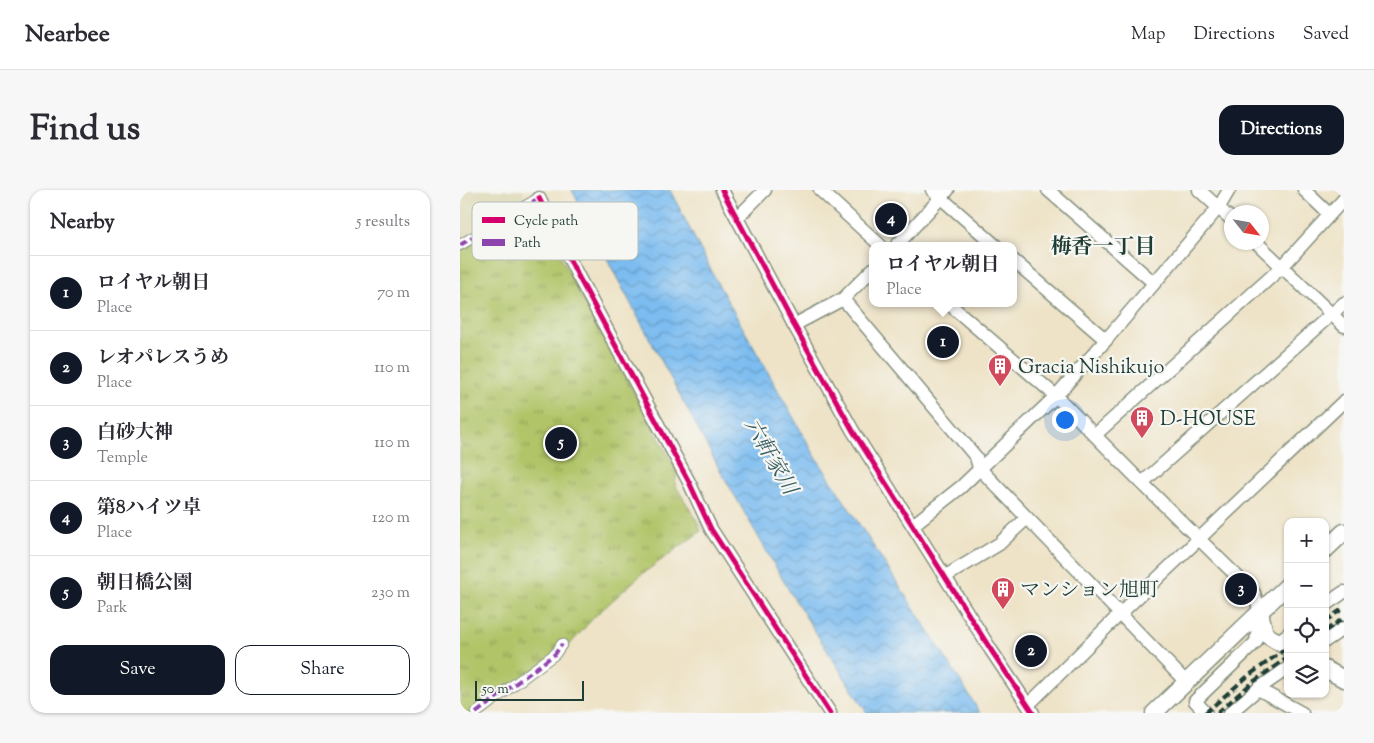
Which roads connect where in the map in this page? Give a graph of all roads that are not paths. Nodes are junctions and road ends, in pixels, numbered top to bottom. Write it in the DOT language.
graph roads {
  1 [pos="722,190"];
  2 [pos="765,190"];
  3 [pos="820,190"];
  4 [pos="1048,190"];
  5 [pos="1199,190"];
  6 [pos="1229,190"];
  7 [pos="1304,190"];
  8 [pos="940,192"];
  9 [pos="539,198"];
  10 [pos="1344,199"];
  11 [pos="532,202"];
  12 [pos="541,202"];
  13 [pos="1219,208"];
  14 [pos="1224,213"];
  15 [pos="1329,214"];
  16 [pos="737,218"];
  17 [pos="472,238"];
  18 [pos="877,242"];
  19 [pos="899,242"];
  20 [pos="992,242"];
  21 [pos="460,245"];
  22 [pos="1264,250"];
  23 [pos="570,260"];
  24 [pos="1017,263"];
  25 [pos="1282,267"];
  26 [pos="869,273"];
  27 [pos="1154,283"];
  28 [pos="843,299"];
  29 [pos="1344,303"];
  30 [pos="953,307"];
  31 [pos="1332,314"];
  32 [pos="794,325"];
  33 [pos="1344,326"];
  34 [pos="1106,340"];
  35 [pos="1056,396"];
  36 [pos="1344,401"];
  37 [pos="1095,435"];
  38 [pos="979,468"];
  39 [pos="1142,483"];
  40 [pos="1027,518"];
  41 [pos="913,525"];
  42 [pos="1344,532"];
  43 [pos="1200,538"];
  44 [pos="1329,546"];
  45 [pos="946,576"];
  46 [pos="1284,590"];
  47 [pos="1344,592"];
  48 [pos="1329,602"];
  49 [pos="1260,612"];
  50 [pos="1120,614"];
  51 [pos="1344,628"];
  52 [pos="1329,638"];
  53 [pos="1284,641"];
  54 [pos="562,644"];
  55 [pos="1284,671"];
  56 [pos="1329,671"];
  57 [pos="1344,679"];
  58 [pos="1186,682"];
  59 [pos="1258,689"];
  60 [pos="1030,709"];
  61 [pos="476,713"];
  62 [pos="830,713"];
  63 [pos="1154,713"];
  64 [pos="1206,713"];
  65 [pos="1230,713"];
  66 [pos="1302,713"];
  1 -- 16 [label="street"];
  2 -- 16 [label="street"];
  3 -- 18 [label="street"];
  4 -- 27 [label="street"];
  5 -- 13 [label="street"];
  6 -- 13 [label="street"];
  7 -- 15 [label="street"];
  8 -- 19 [label="street"];
  8 -- 20 [label="street"];
  9 -- 11 [label="street"];
  9 -- 12 [label="street"];
  10 -- 15 [label="street"];
  13 -- 14 [label="street"];
  13 -- 27 [label="street"];
  15 -- 25 [label="street"];
  16 -- 32 [label="street"];
  17 -- 21 [label="street"];
  22 -- 25 [label="street"];
  23 -- 62 [label="street"];
  24 -- 34 [label="street"];
  25 -- 31 [label="street"];
  25 -- 37 [label="street"];
  26 -- 28 [label="street"];
  27 -- 34 [label="street"];
  28 -- 32 [label="street"];
  28 -- 38 [label="street"];
  29 -- 31 [label="street"];
  30 -- 35 [label="street"];
  31 -- 33 [label="street"];
  31 -- 39 [label="street"];
  32 -- 41 [label="street"];
  34 -- 35 [label="street"];
  35 -- 37 [label="street"];
  35 -- 38 [label="street"];
  36 -- 43 [label="street"];
  37 -- 39 [label="street"];
  38 -- 40 [label="street"];
  38 -- 41 [label="street"];
  39 -- 43 [label="street"];
  40 -- 45 [label="street"];
  40 -- 50 [label="street"];
  41 -- 45 [label="street"];
  42 -- 44 [label="street"];
  43 -- 49 [label="street"];
  43 -- 50 [label="street"];
  45 -- 60 [label="street"];
  46 -- 49 [label="street"];
  47 -- 48 [label="street"];
  49 -- 53 [label="street"];
  49 -- 58 [label="street"];
  49 -- 64 [label="street"];
  50 -- 58 [label="street"];
  50 -- 60 [label="street"];
  51 -- 52 [label="street"];
  54 -- 61 [label="street"];
  55 -- 59 [label="street"];
  56 -- 57 [label="street"];
  58 -- 63 [label="street"];
  59 -- 65 [label="street"];
  59 -- 66 [label="street"];
}
